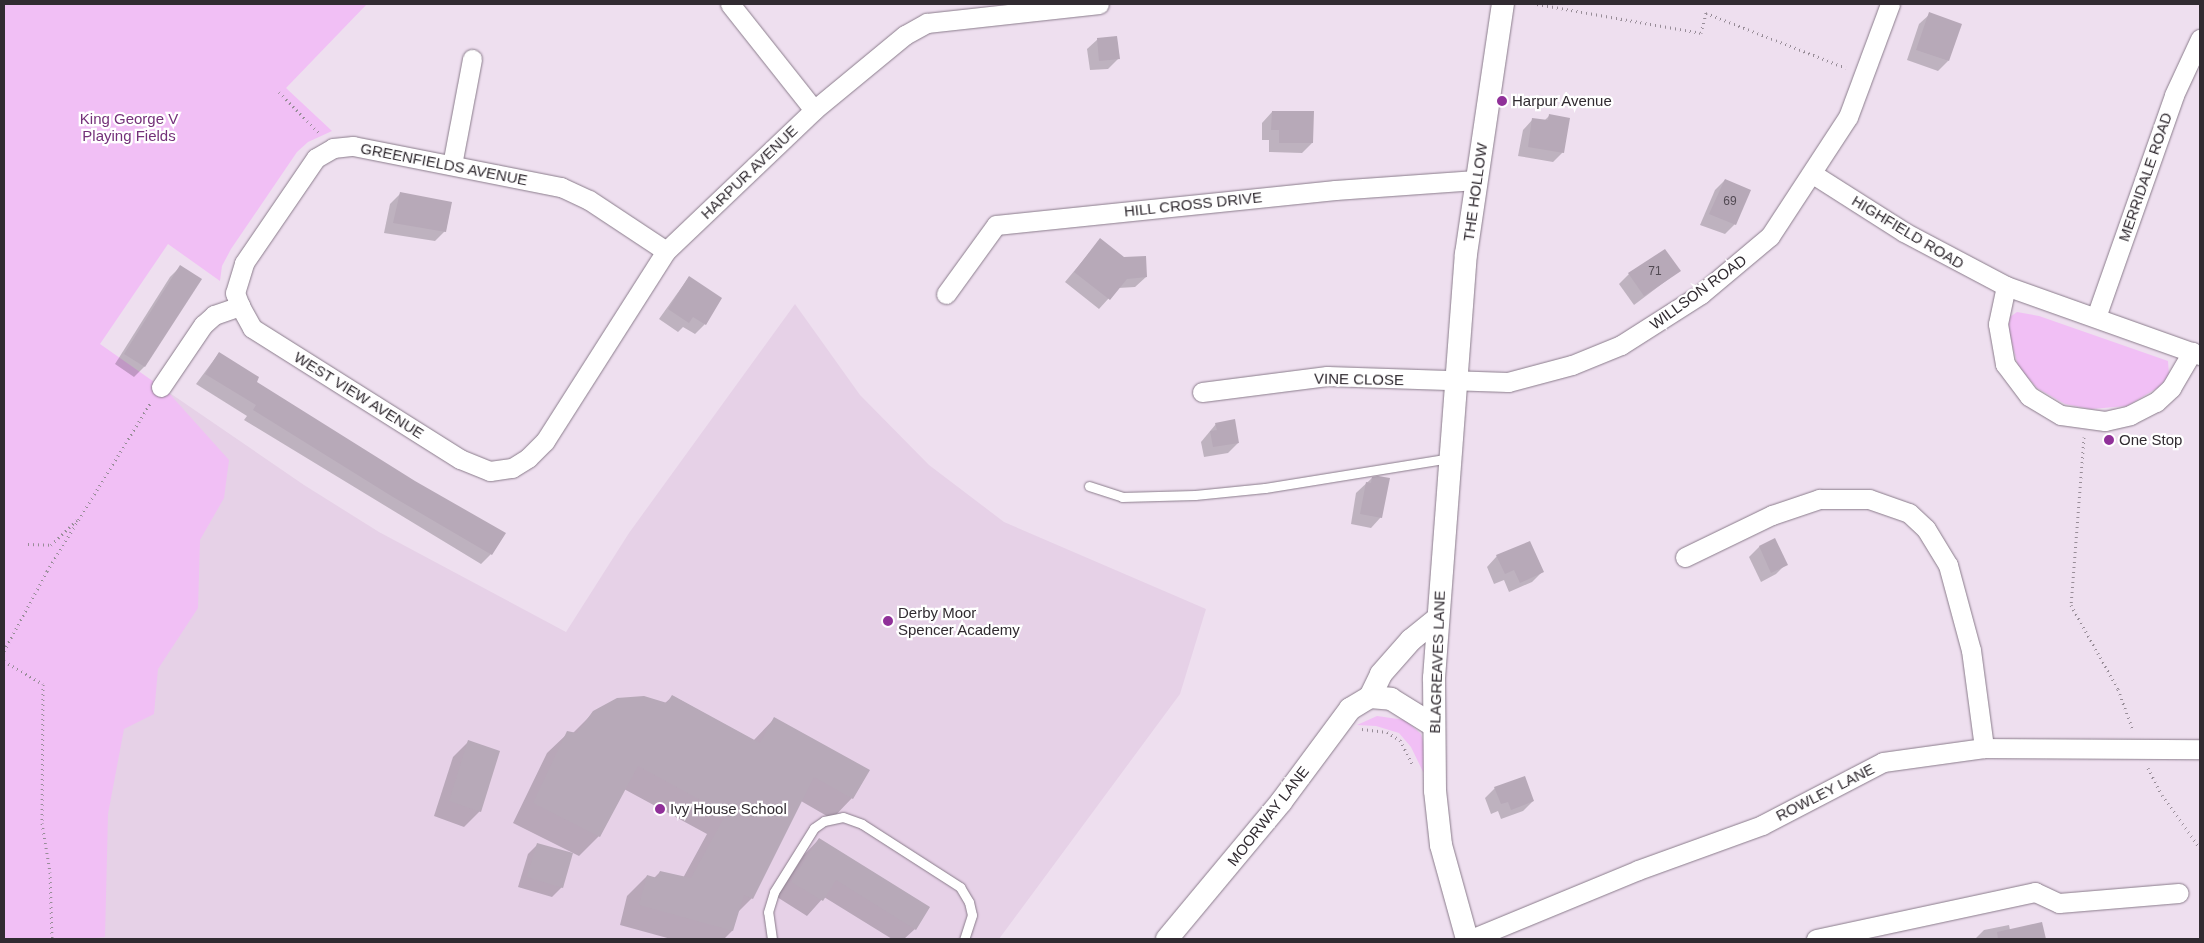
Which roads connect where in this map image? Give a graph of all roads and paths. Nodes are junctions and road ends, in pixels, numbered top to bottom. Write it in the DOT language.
graph roads {
  1 [pos="730,4"];
  2 [pos="1100,4"];
  3 [pos="1504,4"];
  4 [pos="1537,4"];
  5 [pos="1890,4"];
  6 [pos="2200,40"];
  7 [pos="472,59"];
  8 [pos="1865,75"];
  9 [pos="279,92"];
  10 [pos="814,110"];
  11 [pos="333,148"];
  12 [pos="452,165"];
  13 [pos="1813,174"];
  14 [pos="1476,180"];
  15 [pos="666,251"];
  16 [pos="2006,286"];
  17 [pos="946,294"];
  18 [pos="240,306"];
  19 [pos="2096,318"];
  20 [pos="2196,353"];
  21 [pos="1456,382"];
  22 [pos="161,387"];
  23 [pos="1202,392"];
  24 [pos="2085,421"];
  25 [pos="1450,458"];
  26 [pos="490,471"];
  27 [pos="1089,486"];
  28 [pos="81,516"];
  29 [pos="28,544"];
  30 [pos="1685,557"];
  31 [pos="1437,619"];
  32 [pos="4,651"];
  33 [pos="4,661"];
  34 [pos="1370,697"];
  35 [pos="1433,725"];
  36 [pos="1337,726"];
  37 [pos="2137,747"];
  38 [pos="1984,748"];
  39 [pos="2200,749"];
  40 [pos="1417,773"];
  41 [pos="2200,848"];
  42 [pos="2179,893"];
  43 [pos="52,939"];
  44 [pos="772,939"];
  45 [pos="964,939"];
  46 [pos="1167,939"];
  47 [pos="1467,939"];
  48 [pos="1471,939"];
  49 [pos="1816,939"];
  1 -- 10 [label="street"];
  2 -- 10 [label="street, HARPUR AVENUE"];
  3 -- 14 [label="street, THE HOLLOW"];
  4 -- 8 [label="path"];
  5 -- 8 [label="street, WILLSON ROAD"];
  6 -- 19 [label="street, MERRIDALE ROAD"];
  7 -- 12 [label="street"];
  8 -- 13 [label="street, WILLSON ROAD"];
  9 -- 11 [label="path"];
  10 -- 15 [label="street, HARPUR AVENUE"];
  11 -- 12 [label="street, GREENFIELDS AVENUE"];
  11 -- 18 [label="street"];
  12 -- 15 [label="street, GREENFIELDS AVENUE"];
  13 -- 16 [label="street, HIGHFIELD ROAD"];
  13 -- 21 [label="street, WILLSON ROAD"];
  14 -- 17 [label="street, HILL CROSS DRIVE"];
  14 -- 21 [label="street, THE HOLLOW"];
  15 -- 26 [label="street, HARPUR AVENUE"];
  16 -- 19 [label="street, HIGHFIELD ROAD"];
  16 -- 24 [label="street, HIGHFIELD ROAD"];
  18 -- 22 [label="street"];
  18 -- 26 [label="street, WEST VIEW AVENUE"];
  19 -- 20 [label="street, HIGHFIELD ROAD"];
  20 -- 24 [label="street, HIGHFIELD ROAD"];
  21 -- 23 [label="street, VINE CLOSE"];
  21 -- 25 [label="street, BLAGREAVES LANE"];
  22 -- 28 [label="path"];
  24 -- 37 [label="path"];
  25 -- 27 [label="lane"];
  25 -- 31 [label="street, BLAGREAVES LANE"];
  28 -- 29 [label="path"];
  28 -- 32 [label="path"];
  30 -- 38 [label="street"];
  31 -- 34 [label="street"];
  31 -- 35 [label="street, BLAGREAVES LANE"];
  33 -- 43 [label="path"];
  34 -- 35 [label="street"];
  34 -- 36 [label="street, MOORWAY LANE"];
  35 -- 47 [label="street, BLAGREAVES LANE"];
  36 -- 40 [label="path"];
  36 -- 46 [label="street, MOORWAY LANE"];
  37 -- 38 [label="street, ROWLEY LANE"];
  37 -- 39 [label="street, ROWLEY LANE"];
  37 -- 41 [label="path"];
  38 -- 48 [label="street, ROWLEY LANE"];
  42 -- 49 [label="street"];
  44 -- 45 [label="lane"];
}
